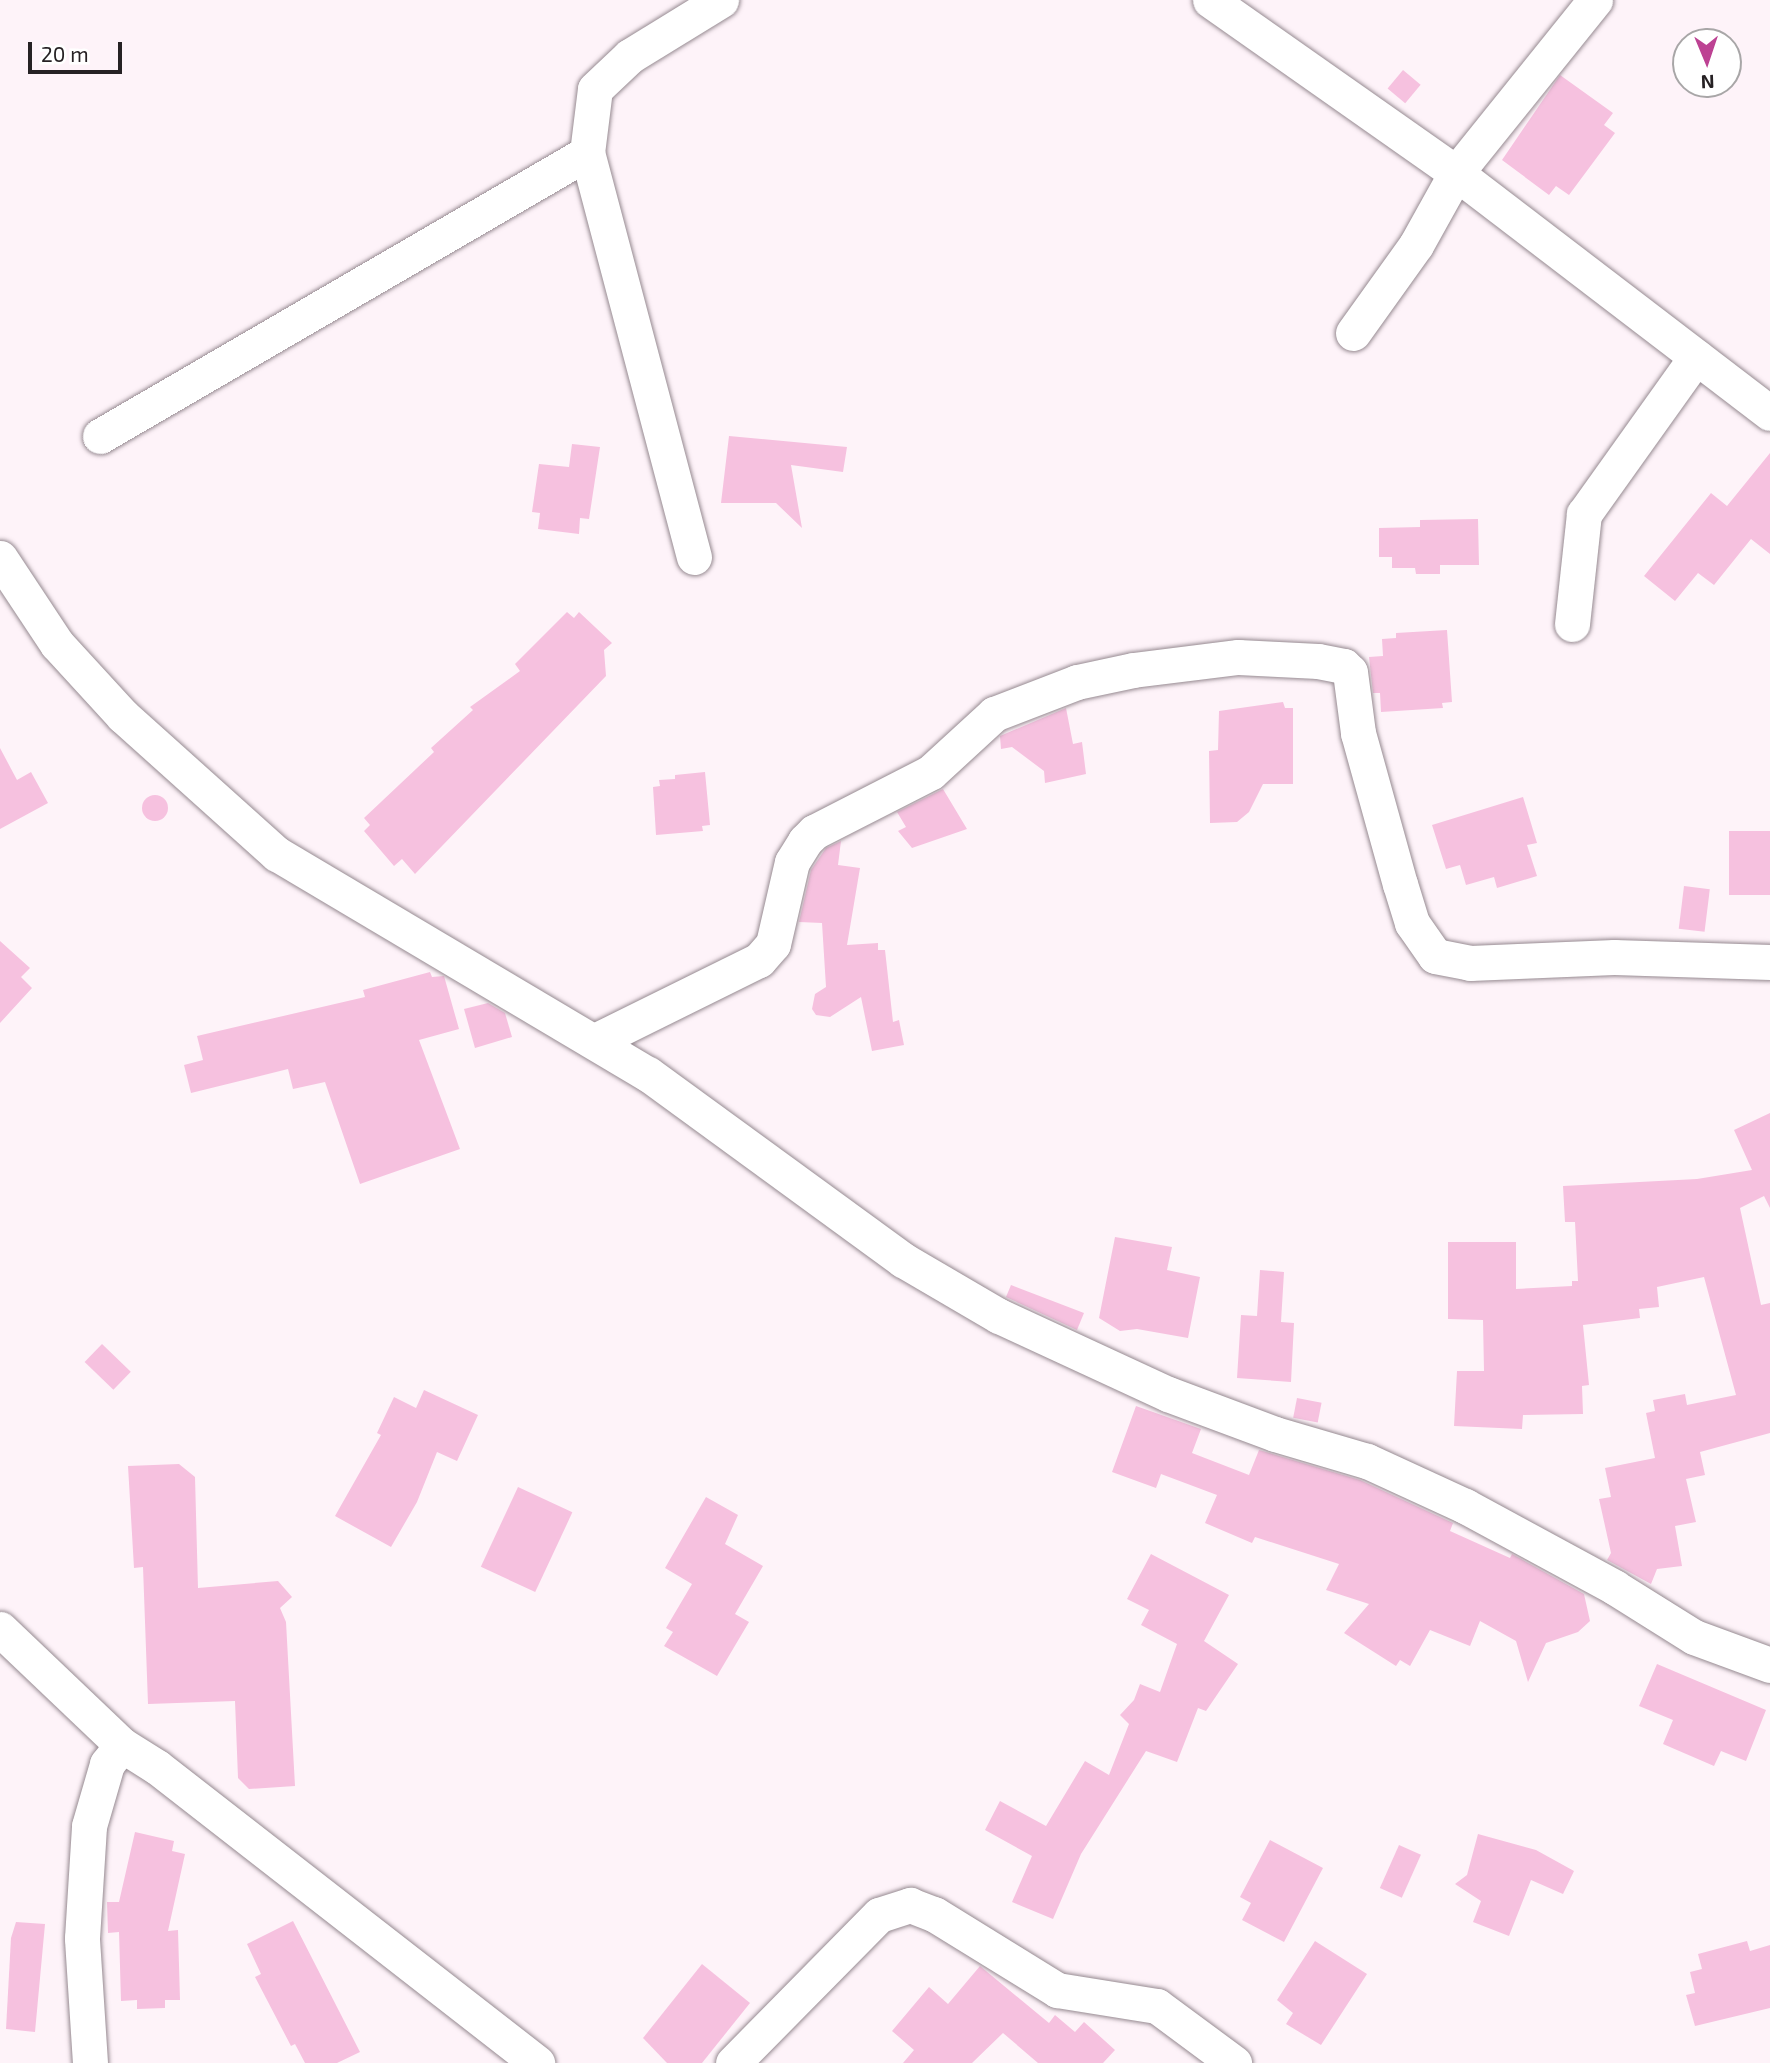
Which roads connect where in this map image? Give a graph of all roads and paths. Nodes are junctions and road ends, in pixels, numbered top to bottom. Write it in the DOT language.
graph roads {
  1 [pos="722,0"];
  2 [pos="1210,0"];
  3 [pos="1595,0"];
  4 [pos="587,153"];
  5 [pos="1456,173"];
  6 [pos="1353,333"];
  7 [pos="1696,357"];
  8 [pos="1770,413"];
  9 [pos="100,436"];
  10 [pos="694,557"];
  11 [pos="0,558"];
  12 [pos="1573,624"];
  13 [pos="1770,962"];
  14 [pos="595,1041"];
  15 [pos="0,1629"];
  16 [pos="1770,1665"];
  17 [pos="122,1745"];
  18 [pos="90,2063"];
  19 [pos="537,2063"];
  20 [pos="733,2063"];
  21 [pos="1234,2063"];
  1 -- 4 [label="street"];
  2 -- 5 [label="street"];
  3 -- 5 [label="street"];
  4 -- 9 [label="street"];
  4 -- 10 [label="street"];
  5 -- 6 [label="street"];
  5 -- 7 [label="street"];
  7 -- 8 [label="street"];
  7 -- 12 [label="street"];
  11 -- 14 [label="street"];
  13 -- 14 [label="street"];
  14 -- 16 [label="street"];
  15 -- 17 [label="street"];
  17 -- 18 [label="street"];
  17 -- 19 [label="street"];
  20 -- 21 [label="street"];
}
